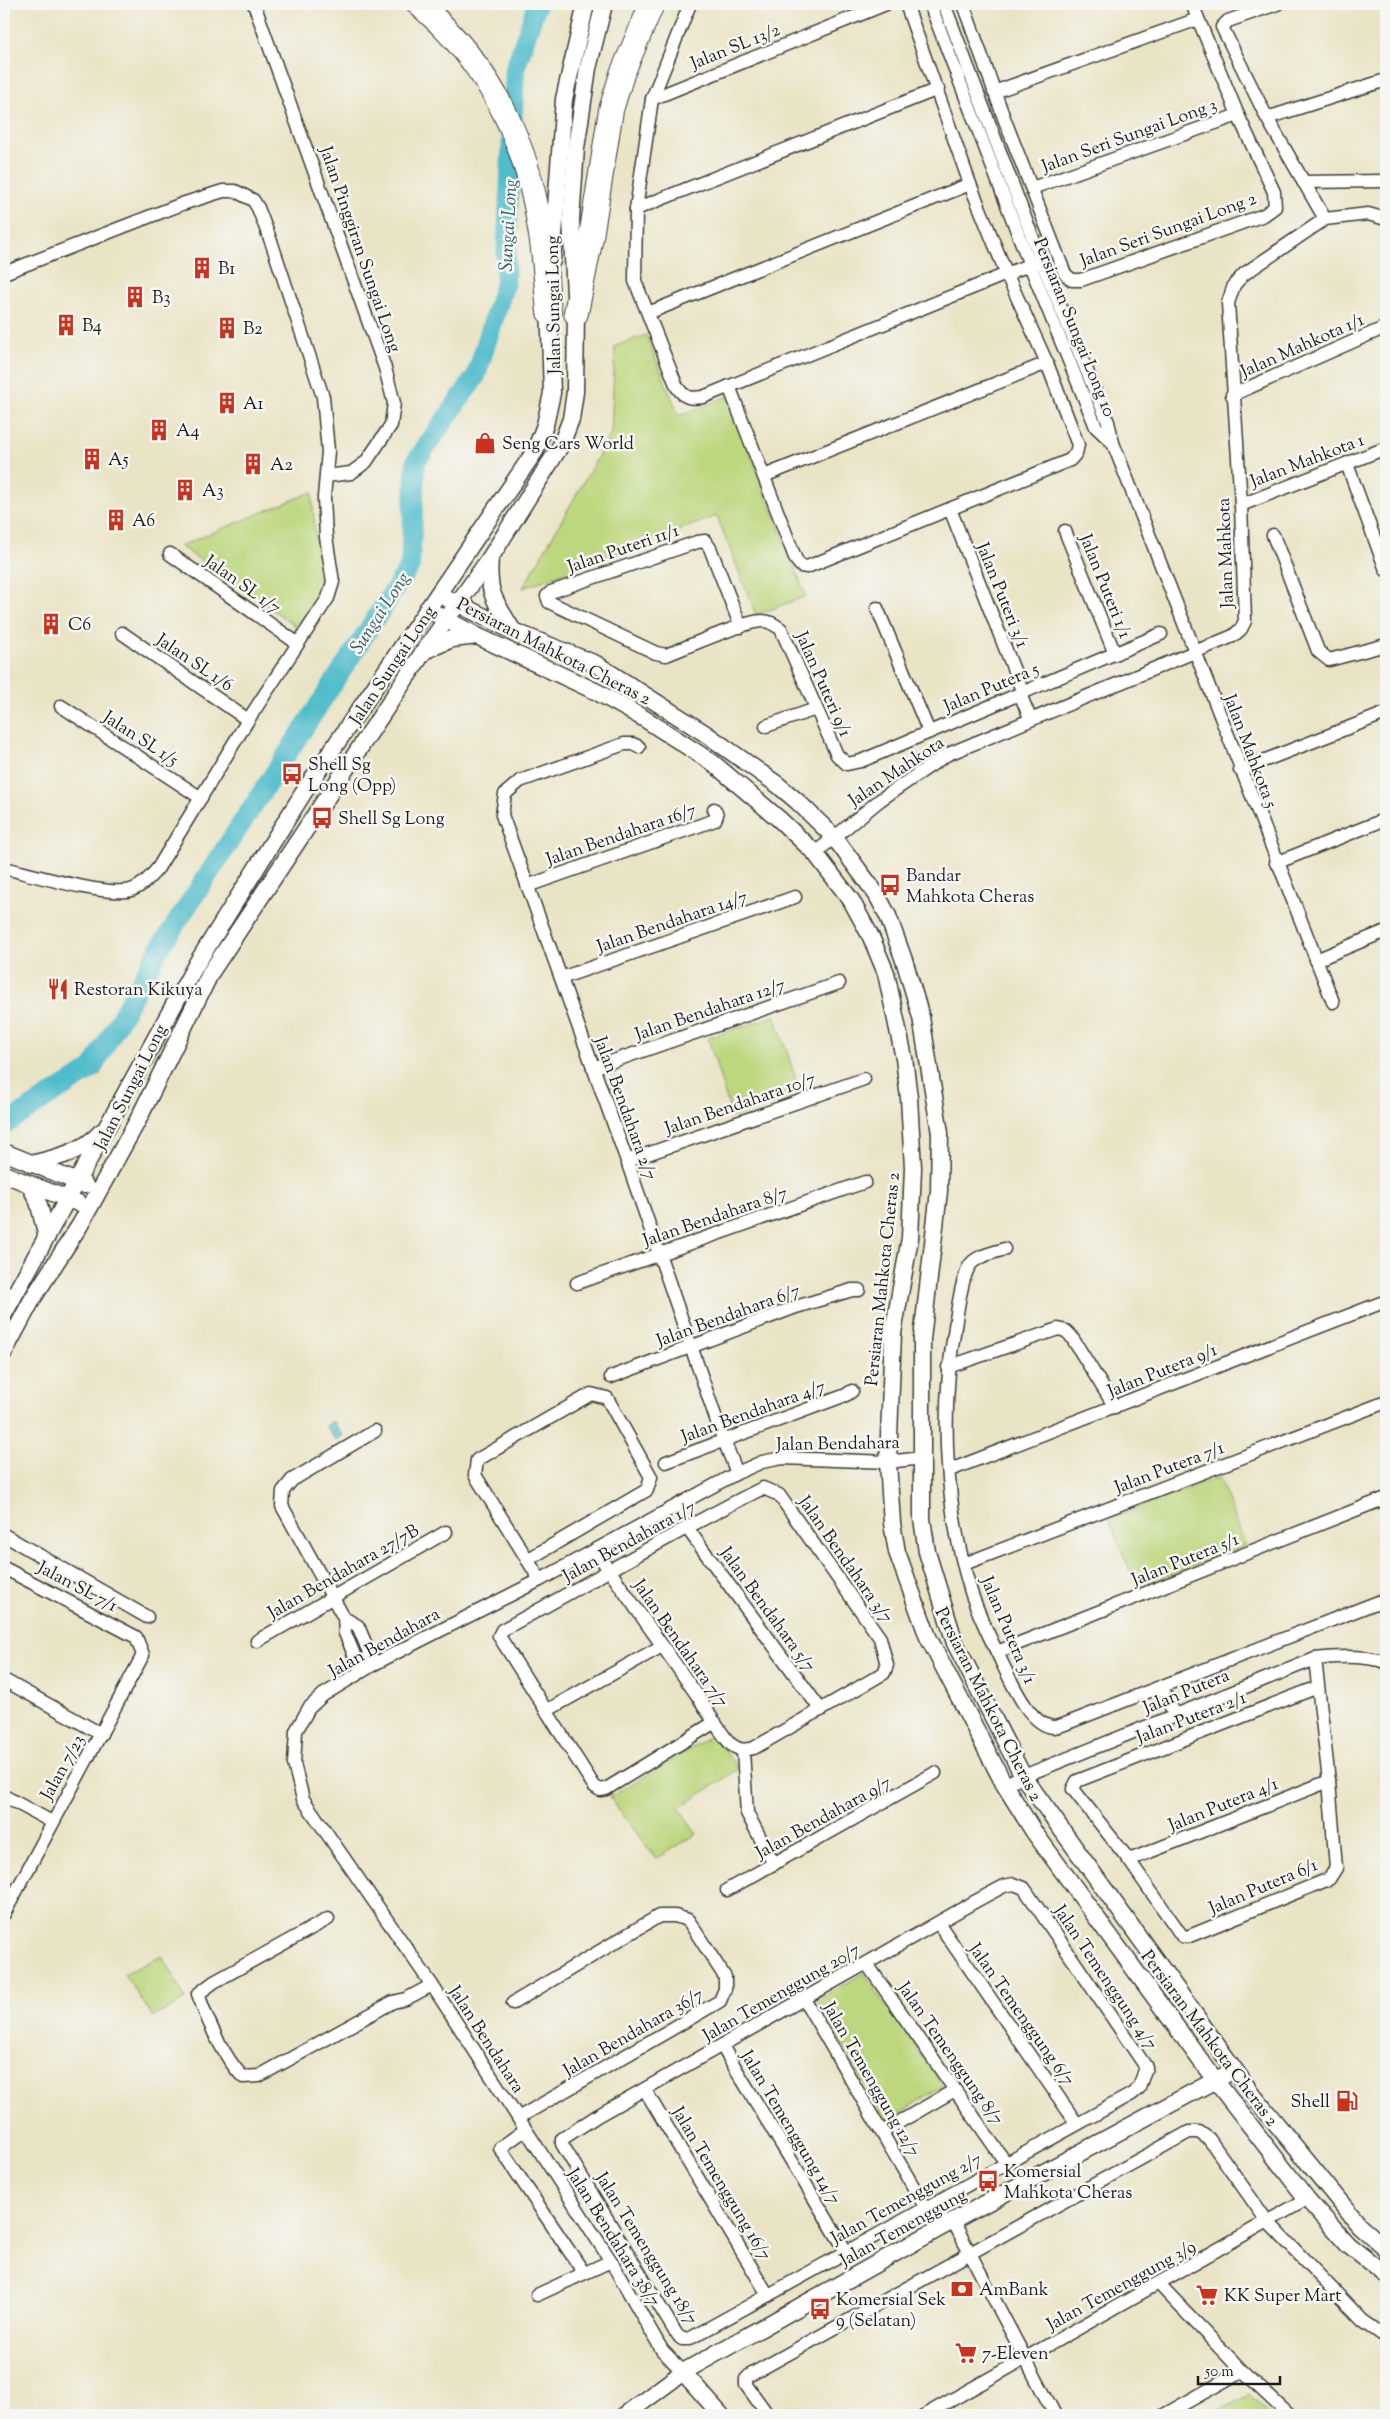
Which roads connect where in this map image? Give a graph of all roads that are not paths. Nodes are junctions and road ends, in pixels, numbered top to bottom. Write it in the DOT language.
graph roads {
  1 [pos="254,4"];
  2 [pos="419,4"];
  3 [pos="586,4"];
  4 [pos="604,4"];
  5 [pos="652,4"];
  6 [pos="690,4"];
  7 [pos="886,4"];
  8 [pos="906,4"];
  9 [pos="930,4"];
  10 [pos="944,4"];
  11 [pos="963,4"];
  12 [pos="1192,4"];
  13 [pos="1277,4"];
  14 [pos="1198,19"];
  15 [pos="1386,80"];
  16 [pos="938,89"];
  17 [pos="994,92"];
  18 [pos="652,99"];
  19 [pos="1238,115"];
  20 [pos="1267,118"];
  21 [pos="1386,181"];
  22 [pos="1303,182"];
  23 [pos="970,184"];
  24 [pos="1032,188"];
  25 [pos="636,209"];
  26 [pos="1386,218"];
  27 [pos="1325,219"];
  28 [pos="1036,263"];
  29 [pos="4,273"];
  30 [pos="1006,275"];
  31 [pos="549,312"];
  32 [pos="576,313"];
  33 [pos="648,313"];
  34 [pos="1386,326"];
  35 [pos="1047,363"];
  36 [pos="729,386"];
  37 [pos="1232,395"];
  38 [pos="1386,448"];
  39 [pos="1347,464"];
  40 [pos="326,476"];
  41 [pos="764,476"];
  42 [pos="1241,505"];
  43 [pos="950,509"];
  44 [pos="1065,531"];
  45 [pos="1273,535"];
  46 [pos="170,554"];
  47 [pos="490,558"];
  48 [pos="1386,570"];
  49 [pos="438,594"];
  50 [pos="457,604"];
  51 [pos="877,608"];
  52 [pos="428,609"];
  53 [pos="446,620"];
  54 [pos="741,627"];
  55 [pos="513,630"];
  56 [pos="122,633"];
  57 [pos="1160,634"];
  58 [pos="477,636"];
  59 [pos="296,643"];
  60 [pos="1386,645"];
  61 [pos="424,651"];
  62 [pos="1193,651"];
  63 [pos="1115,654"];
  64 [pos="666,655"];
  65 [pos="1023,693"];
  66 [pos="61,706"];
  67 [pos="816,709"];
  68 [pos="1386,713"];
  69 [pos="1033,717"];
  70 [pos="248,720"];
  71 [pos="766,726"];
  72 [pos="930,732"];
  73 [pos="640,747"];
  74 [pos="837,755"];
  75 [pos="1240,770"];
  76 [pos="201,798"];
  77 [pos="714,809"];
  78 [pos="1386,819"];
  79 [pos="834,837"];
  80 [pos="815,853"];
  81 [pos="1276,864"];
  82 [pos="4,868"];
  83 [pos="528,886"];
  84 [pos="795,897"];
  85 [pos="1386,931"];
  86 [pos="1316,960"];
  87 [pos="197,963"];
  88 [pos="211,972"];
  89 [pos="561,978"];
  90 [pos="839,983"];
  91 [pos="1333,1002"];
  92 [pos="593,1068"];
  93 [pos="864,1079"];
  94 [pos="108,1124"];
  95 [pos="4,1152"];
  96 [pos="627,1160"];
  97 [pos="31,1164"];
  98 [pos="4,1174"];
  99 [pos="77,1182"];
  100 [pos="865,1182"];
  101 [pos="29,1184"];
  102 [pos="98,1192"];
  103 [pos="68,1198"];
  104 [pos="89,1208"];
  105 [pos="47,1237"];
  106 [pos="1004,1249"];
  107 [pos="658,1254"];
  108 [pos="577,1283"];
  109 [pos="858,1290"];
  110 [pos="1386,1301"];
  111 [pos="4,1314"];
  112 [pos="691,1348"];
  113 [pos="4,1352"];
  114 [pos="948,1367"];
  115 [pos="611,1377"];
  116 [pos="852,1391"];
  117 [pos="1386,1402"];
  118 [pos="1115,1407"];
  119 [pos="375,1431"];
  120 [pos="721,1438"];
  121 [pos="922,1458"];
  122 [pos="666,1462"];
  123 [pos="888,1462"];
  124 [pos="950,1470"];
  125 [pos="734,1475"];
  126 [pos="779,1495"];
  127 [pos="1386,1498"];
  128 [pos="687,1528"];
  129 [pos="446,1532"];
  130 [pos="4,1535"];
  131 [pos="595,1550"];
  132 [pos="528,1560"];
  133 [pos="964,1564"];
  134 [pos="4,1568"];
  135 [pos="610,1572"];
  136 [pos="540,1580"];
  137 [pos="333,1597"];
  138 [pos="1386,1599"];
  139 [pos="147,1616"];
  140 [pos="344,1618"];
  141 [pos="136,1637"];
  142 [pos="257,1641"];
  143 [pos="662,1646"];
  144 [pos="998,1652"];
  145 [pos="1315,1659"];
  146 [pos="1386,1662"];
  147 [pos="374,1664"];
  148 [pos="361,1671"];
  149 [pos="4,1680"];
  150 [pos="1318,1686"];
  151 [pos="1162,1688"];
  152 [pos="821,1710"];
  153 [pos="546,1711"];
  154 [pos="1174,1714"];
  155 [pos="715,1722"];
  156 [pos="101,1734"];
  157 [pos="743,1750"];
  158 [pos="935,1773"];
  159 [pos="1023,1776"];
  160 [pos="1077,1781"];
  161 [pos="1329,1781"];
  162 [pos="1004,1784"];
  163 [pos="4,1796"];
  164 [pos="52,1822"];
  165 [pos="1130,1860"];
  166 [pos="774,1864"];
  167 [pos="1024,1888"];
  168 [pos="727,1890"];
  169 [pos="4,1911"];
  170 [pos="328,1919"];
  171 [pos="939,1924"];
  172 [pos="867,1964"];
  173 [pos="430,1982"];
  174 [pos="804,1999"];
  175 [pos="514,2003"];
  176 [pos="722,2046"];
  177 [pos="1234,2071"];
  178 [pos="1215,2080"];
  179 [pos="1139,2088"];
  180 [pos="645,2090"];
  181 [pos="955,2090"];
  182 [pos="518,2118"];
  183 [pos="1077,2124"];
  184 [pos="525,2130"];
  185 [pos="882,2132"];
  186 [pos="562,2144"];
  187 [pos="1006,2163"];
  188 [pos="1307,2199"];
  189 [pos="926,2207"];
  190 [pos="953,2221"];
  191 [pos="1266,2221"];
  192 [pos="938,2229"];
  193 [pos="1386,2249"];
  194 [pos="846,2251"];
  195 [pos="971,2254"];
  196 [pos="611,2261"];
  197 [pos="584,2273"];
  198 [pos="1386,2275"];
  199 [pos="1159,2284"];
  200 [pos="537,2294"];
  201 [pos="768,2295"];
  202 [pos="1386,2337"];
  203 [pos="689,2339"];
  204 [pos="1025,2358"];
  205 [pos="1242,2371"];
  206 [pos="683,2372"];
  207 [pos="625,2415"];
  208 [pos="721,2415"];
  209 [pos="768,2415"];
  210 [pos="925,2415"];
  211 [pos="1055,2415"];
  212 [pos="1164,2415"];
  213 [pos="1289,2415"];
  1 -- 40 [label="street, Jalan Pinggiran Sungai Long"];
  2 -- 31 [label="highway"];
  3 -- 31 [label="street, Jalan Sungai Long"];
  4 -- 32 [label="street, Jalan Sungai Long"];
  5 -- 32 [label="highway"];
  6 -- 18 [label="street"];
  7 -- 18 [label="street, Jalan SL 13/2"];
  8 -- 16 [label="street"];
  9 -- 28 [label="street, Persiaran Sungai Long 10"];
  10 -- 28 [label="street, Persiaran Sungai Long 10"];
  11 -- 17 [label="street"];
  12 -- 14 [label="street"];
  13 -- 20 [label="street"];
  14 -- 17 [label="street"];
  14 -- 19 [label="street"];
  15 -- 20 [label="street"];
  16 -- 23 [label="street"];
  16 -- 25 [label="street"];
  17 -- 24 [label="street"];
  18 -- 25 [label="street"];
  19 -- 24 [label="street, Jalan Seri Sungai Long 3"];
  19 -- 24 [label="street, Jalan Seri Sungai Long 2"];
  20 -- 22 [label="street"];
  21 -- 22 [label="street"];
  22 -- 27 [label="street"];
  23 -- 30 [label="street"];
  23 -- 33 [label="street"];
  25 -- 33 [label="street"];
  26 -- 27 [label="street, Jalan Mahkota"];
  27 -- 37 [label="street, Jalan Mahkota"];
  28 -- 30 [label="street"];
  28 -- 62 [label="street, Persiaran Sungai Long 10"];
  29 -- 40 [label="street"];
  30 -- 35 [label="street"];
  30 -- 36 [label="street"];
  31 -- 49 [label="street, Jalan Sungai Long"];
  32 -- 47 [label="street, Jalan Sungai Long"];
  33 -- 36 [label="street"];
  34 -- 37 [label="street, Jalan Mahkota 1/1"];
  35 -- 41 [label="street"];
  35 -- 43 [label="street"];
  36 -- 41 [label="street"];
  37 -- 42 [label="street, Jalan Mahkota"];
  38 -- 39 [label="street, Jalan Mahkota 1"];
  39 -- 42 [label="street, Jalan Mahkota 1"];
  39 -- 48 [label="street"];
  40 -- 59 [label="street"];
  41 -- 43 [label="street"];
  42 -- 62 [label="street, Jalan Mahkota"];
  43 -- 65 [label="street, Jalan Puteri 3/1"];
  44 -- 63 [label="street, Jalan Puteri 1/1"];
  45 -- 60 [label="street"];
  46 -- 59 [label="street, Jalan SL 1/7"];
  47 -- 50 [label="street, Jalan Sungai Long"];
  47 -- 55 [label="street"];
  49 -- 50 [label="street, Persiaran Mahkota Cheras 2"];
  49 -- 52 [label="street, Jalan Sungai Long"];
  50 -- 53 [label="street, Jalan Sungai Long"];
  50 -- 55 [label="street, Persiaran Mahkota Cheras 2"];
  51 -- 72 [label="street"];
  52 -- 53 [label="street, Persiaran Mahkota Cheras 2"];
  52 -- 87 [label="street, Jalan Sungai Long"];
  53 -- 58 [label="street, Persiaran Mahkota Cheras 2"];
  53 -- 61 [label="street, Jalan Sungai Long"];
  54 -- 64 [label="street, Jalan Puteri 9/1"];
  54 -- 64 [label="street, Jalan Puteri 11/1"];
  54 -- 67 [label="street, Jalan Puteri 9/1"];
  55 -- 79 [label="street, Persiaran Mahkota Cheras 2"];
  56 -- 70 [label="street, Jalan SL 1/6"];
  57 -- 63 [label="street, Jalan Putera 5"];
  58 -- 61 [label="street"];
  58 -- 80 [label="street, Persiaran Mahkota Cheras 2"];
  59 -- 70 [label="street"];
  61 -- 88 [label="street, Jalan Sungai Long"];
  62 -- 69 [label="street, Jalan Mahkota"];
  62 -- 75 [label="street, Jalan Mahkota 5"];
  63 -- 65 [label="street, Jalan Putera 5"];
  65 -- 69 [label="street, Jalan Puteri 3/1"];
  65 -- 72 [label="street, Jalan Putera 5"];
  66 -- 76 [label="street, Jalan SL 1/5"];
  67 -- 71 [label="street"];
  67 -- 74 [label="street, Jalan Puteri 9/1"];
  68 -- 75 [label="street"];
  69 -- 79 [label="street, Jalan Mahkota"];
  70 -- 76 [label="street"];
  72 -- 74 [label="street, Jalan Putera 5"];
  73 -- 83 [label="street, Jalan Bendahara 2/7"];
  75 -- 81 [label="street, Jalan Mahkota 5"];
  76 -- 82 [label="street"];
  77 -- 83 [label="street, Jalan Bendahara 16/7"];
  78 -- 81 [label="street"];
  79 -- 80 [label="street, Jalan Mahkota"];
  79 -- 121 [label="street, Persiaran Mahkota Cheras 2"];
  80 -- 123 [label="street, Persiaran Mahkota Cheras 2"];
  81 -- 86 [label="street"];
  83 -- 89 [label="street, Jalan Bendahara 2/7"];
  84 -- 89 [label="street, Jalan Bendahara 14/7"];
  85 -- 86 [label="street"];
  86 -- 91 [label="street"];
  87 -- 88 [label="street"];
  87 -- 94 [label="street, Jalan Sungai Long"];
  88 -- 102 [label="street, Jalan Sungai Long"];
  89 -- 92 [label="street, Jalan Bendahara 2/7"];
  90 -- 92 [label="street, Jalan Bendahara 12/7"];
  92 -- 96 [label="street, Jalan Bendahara 2/7"];
  93 -- 96 [label="street, Jalan Bendahara 10/7"];
  94 -- 97 [label="street"];
  94 -- 99 [label="street, Jalan Sungai Long"];
  95 -- 97 [label="street"];
  96 -- 107 [label="street, Jalan Bendahara 2/7"];
  97 -- 99 [label="street"];
  98 -- 101 [label="street"];
  99 -- 102 [label="street"];
  99 -- 103 [label="street, Jalan Sungai Long"];
  100 -- 107 [label="street, Jalan Bendahara 8/7"];
  101 -- 103 [label="street"];
  101 -- 105 [label="street"];
  102 -- 104 [label="street, Jalan Sungai Long"];
  103 -- 104 [label="street"];
  103 -- 105 [label="street, Jalan Sungai Long"];
  104 -- 113 [label="street, Jalan Sungai Long"];
  105 -- 111 [label="street, Jalan Sungai Long"];
  106 -- 114 [label="street, Jalan Putera 3/1"];
  107 -- 108 [label="street, Jalan Bendahara 8/7"];
  107 -- 112 [label="street, Jalan Bendahara 2/7"];
  109 -- 112 [label="street, Jalan Bendahara 6/7"];
  110 -- 118 [label="street, Jalan Putera 9/1"];
  112 -- 115 [label="street, Jalan Bendahara 6/7"];
  112 -- 120 [label="street, Jalan Bendahara 2/7"];
  114 -- 118 [label="street"];
  114 -- 124 [label="street, Jalan Putera 3/1"];
  116 -- 120 [label="street, Jalan Bendahara 4/7"];
  117 -- 133 [label="street, Jalan Putera 7/1"];
  118 -- 124 [label="street, Jalan Putera 9/1"];
  119 -- 137 [label="street"];
  120 -- 122 [label="street, Jalan Bendahara 4/7"];
  120 -- 125 [label="street, Jalan Bendahara 2/7"];
  121 -- 123 [label="street, Jalan Bendahara"];
  121 -- 159 [label="street, Persiaran Mahkota Cheras 2"];
  123 -- 125 [label="street, Jalan Bendahara"];
  123 -- 162 [label="street, Persiaran Mahkota Cheras 2"];
  124 -- 133 [label="street, Jalan Putera 3/1"];
  125 -- 131 [label="street, Jalan Bendahara"];
  126 -- 128 [label="street, Jalan Bendahara 1/7"];
  126 -- 152 [label="street, Jalan Bendahara 3/7"];
  127 -- 144 [label="street, Jalan Putera 5/1"];
  128 -- 135 [label="street, Jalan Bendahara 1/7"];
  128 -- 152 [label="street, Jalan Bendahara 5/7"];
  129 -- 137 [label="street, Jalan Bendahara 27/7B"];
  130 -- 139 [label="street"];
  131 -- 135 [label="street, Jalan Bendahara 7/7"];
  131 -- 136 [label="street, Jalan Bendahara"];
  132 -- 132 [label="street"];
  132 -- 136 [label="street"];
  133 -- 144 [label="street, Jalan Putera 3/1"];
  134 -- 141 [label="street, Jalan SL 7/1"];
  135 -- 143 [label="street, Jalan Bendahara 7/7"];
  135 -- 153 [label="street, Jalan Bendahara 1/7"];
  136 -- 147 [label="street, Jalan Bendahara"];
  137 -- 140 [label="street"];
  137 -- 142 [label="street, Jalan Bendahara 27/7B"];
  138 -- 151 [label="street, Jalan Putera 3/1"];
  140 -- 147 [label="street"];
  140 -- 148 [label="street"];
  141 -- 156 [label="street, Jalan 7/23"];
  143 -- 153 [label="street"];
  143 -- 155 [label="street, Jalan Bendahara 7/7"];
  144 -- 151 [label="street, Jalan Putera 3/1"];
  145 -- 146 [label="street, Jalan Putera"];
  145 -- 150 [label="street, Jalan Putera 6/1"];
  145 -- 154 [label="street, Jalan Putera"];
  147 -- 148 [label="street, Jalan Bendahara"];
  148 -- 173 [label="street, Jalan Bendahara"];
  149 -- 156 [label="street"];
  150 -- 160 [label="street, Jalan Putera 2/1"];
  150 -- 161 [label="street, Jalan Putera 6/1"];
  151 -- 154 [label="street"];
  152 -- 157 [label="street"];
  153 -- 155 [label="street"];
  154 -- 159 [label="street, Jalan Putera"];
  155 -- 157 [label="street, Jalan Bendahara 7/7"];
  156 -- 164 [label="street, Jalan 7/23"];
  157 -- 166 [label="street"];
  158 -- 166 [label="street, Jalan Bendahara 9/7"];
  159 -- 162 [label="street, Jalan Putera"];
  159 -- 177 [label="street, Persiaran Mahkota Cheras 2"];
  160 -- 165 [label="street, Jalan Putera 6/1"];
  161 -- 165 [label="street, Jalan Putera 4/1"];
  161 -- 165 [label="street, Jalan Putera 6/1"];
  162 -- 178 [label="street, Persiaran Mahkota Cheras 2"];
  163 -- 164 [label="street"];
  164 -- 169 [label="street, Jalan 7/23"];
  166 -- 168 [label="street, Jalan Bendahara 9/7"];
  167 -- 171 [label="street, Jalan Temenggung 20/7"];
  167 -- 179 [label="street, Jalan Temenggung 4/7"];
  170 -- 173 [label="street"];
  171 -- 172 [label="street, Jalan Temenggung 20/7"];
  171 -- 183 [label="street, Jalan Temenggung 6/7"];
  172 -- 174 [label="street, Jalan Temenggung 20/7"];
  172 -- 181 [label="street, Jalan Temenggung 8/7"];
  173 -- 182 [label="street, Jalan Bendahara"];
  174 -- 176 [label="street, Jalan Temenggung 20/7"];
  174 -- 185 [label="street, Jalan Temenggung 12/7"];
  175 -- 182 [label="street, Jalan Bendahara 36/7"];
  176 -- 180 [label="street, Jalan Temenggung 20/7"];
  176 -- 194 [label="street, Jalan Temenggung 14/7"];
  177 -- 178 [label="street, Jalan Temenggung"];
  177 -- 193 [label="street, Persiaran Mahkota Cheras 2"];
  178 -- 188 [label="street, Persiaran Mahkota Cheras 2"];
  178 -- 190 [label="street, Jalan Temenggung"];
  179 -- 183 [label="street, Jalan Temenggung 2/7"];
  180 -- 186 [label="street, Jalan Temenggung 20/7"];
  180 -- 201 [label="street, Jalan Temenggung 16/7"];
  181 -- 185 [label="street"];
  181 -- 187 [label="street, Jalan Temenggung 8/7"];
  182 -- 184 [label="street, Jalan Bendahara 38/7"];
  183 -- 187 [label="street, Jalan Temenggung 2/7"];
  184 -- 196 [label="street, Jalan Bendahara 38/7"];
  184 -- 197 [label="street"];
  185 -- 189 [label="street, Jalan Temenggung 12/7"];
  186 -- 203 [label="street, Jalan Temenggung 18/7"];
  187 -- 189 [label="street, Jalan Temenggung 2/7"];
  188 -- 191 [label="street, Jalan Temenggung 3/9"];
  188 -- 198 [label="street, Persiaran Mahkota Cheras 2"];
  189 -- 192 [label="street, Jalan Temenggung 12/7"];
  189 -- 194 [label="street, Jalan Temenggung 2/7"];
  190 -- 192 [label="street, Jalan Temenggung"];
  190 -- 195 [label="street"];
  191 -- 195 [label="street"];
  191 -- 199 [label="street, Jalan Temenggung 3/9"];
  191 -- 202 [label="street"];
  192 -- 206 [label="street, Jalan Temenggung"];
  194 -- 201 [label="street, Jalan Temenggung 2/7"];
  195 -- 204 [label="street"];
  195 -- 209 [label="street"];
  196 -- 197 [label="street"];
  196 -- 206 [label="street, Jalan Bendahara 38/7"];
  197 -- 200 [label="street"];
  199 -- 204 [label="street, Jalan Temenggung 3/9"];
  199 -- 205 [label="street"];
  201 -- 203 [label="street, Jalan Temenggung 2/7"];
  204 -- 210 [label="street, Jalan Temenggung 3/9"];
  204 -- 211 [label="street"];
  205 -- 212 [label="street"];
  205 -- 213 [label="street"];
  206 -- 207 [label="street, Jalan Temenggung"];
  206 -- 208 [label="street"];
}
